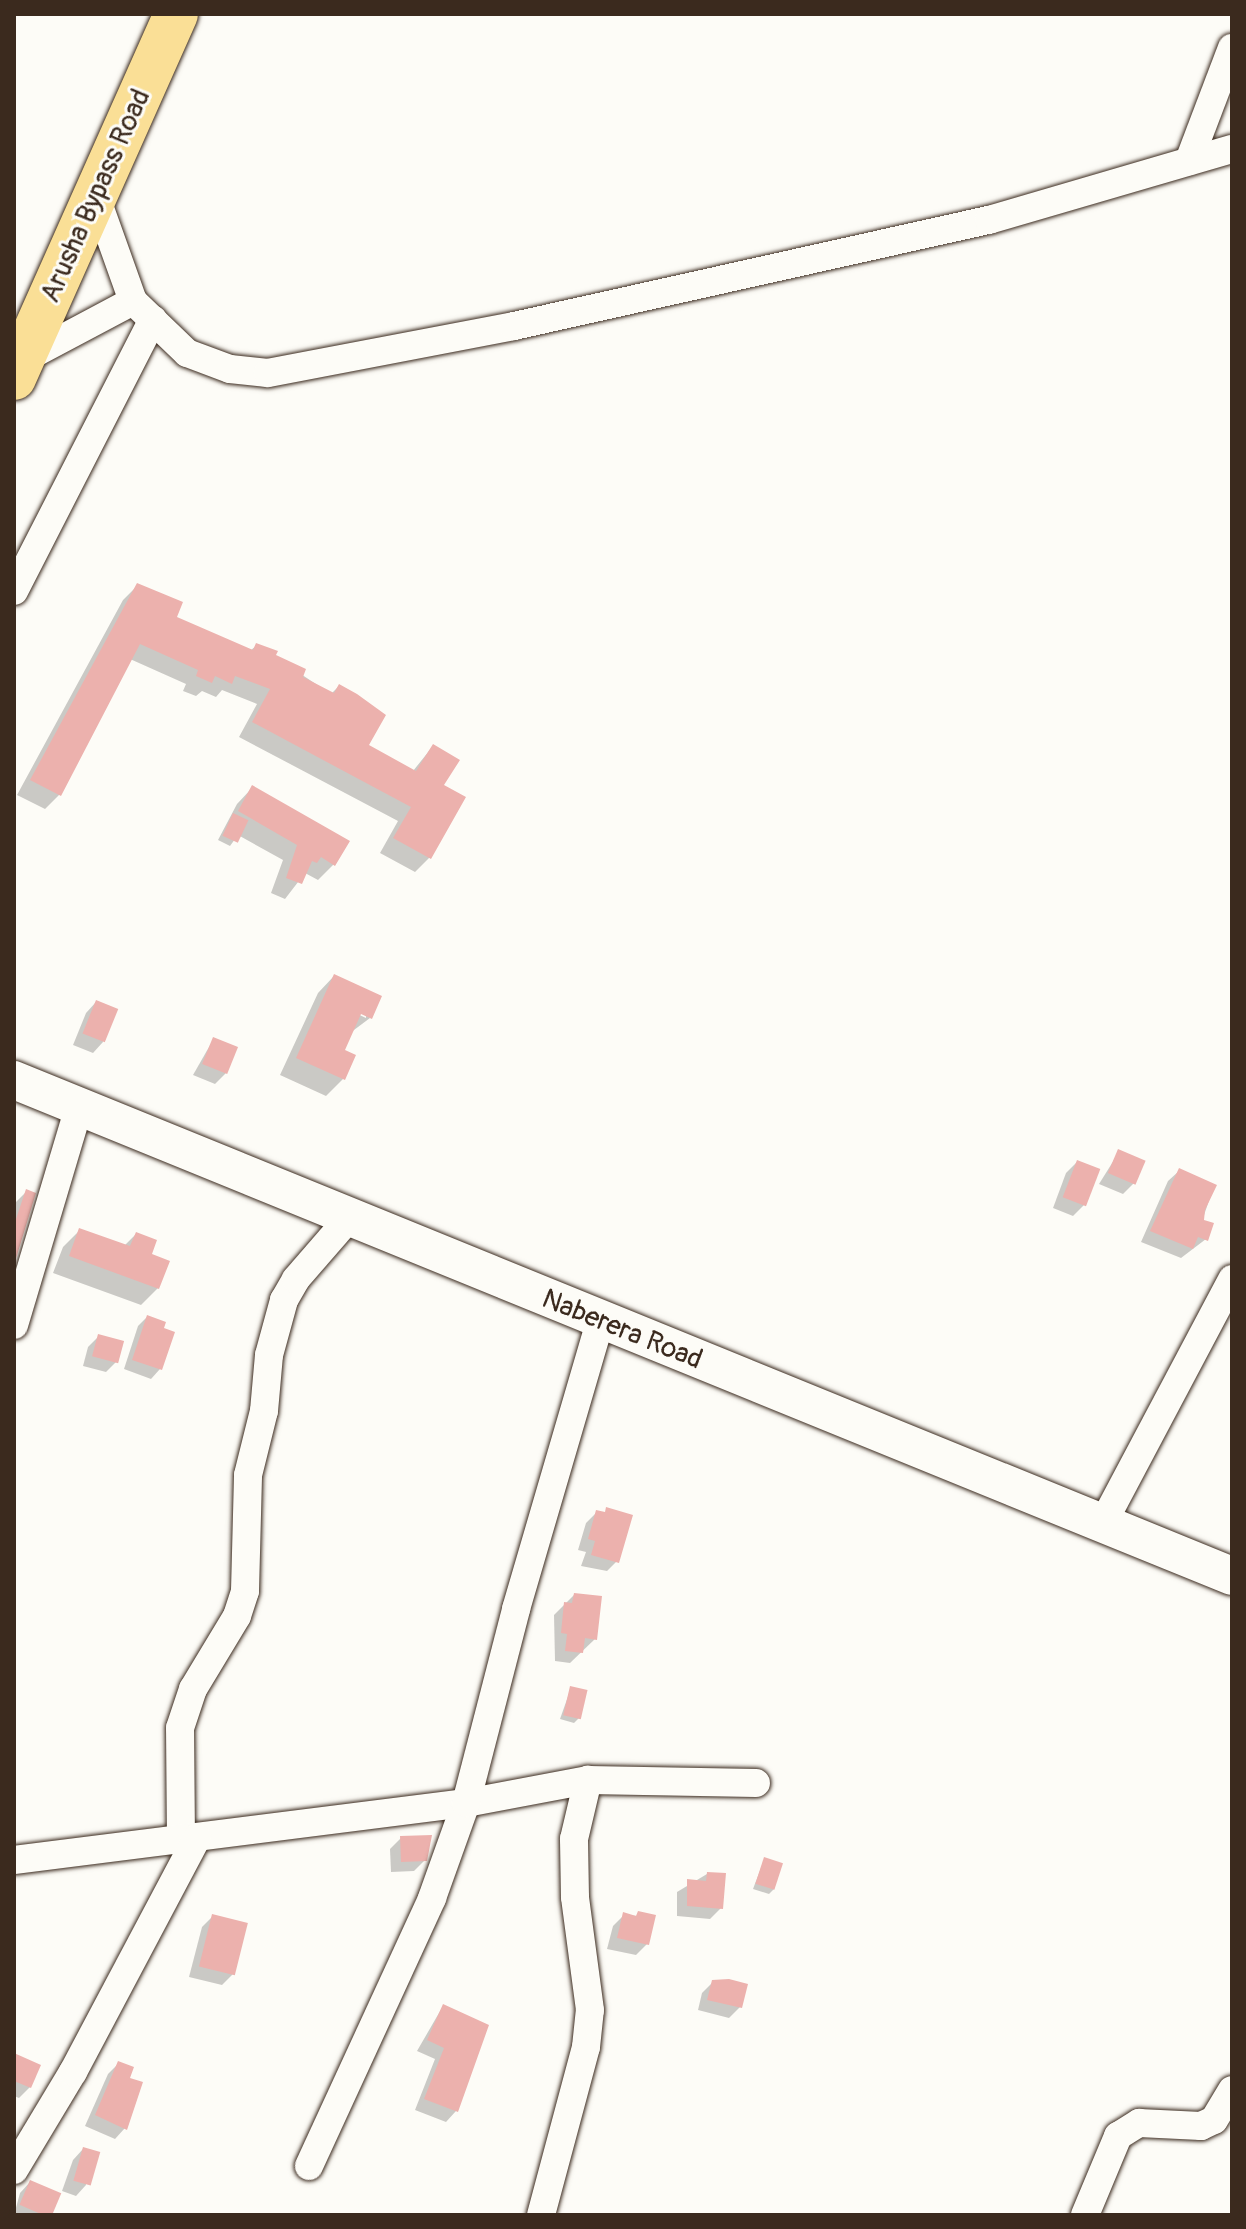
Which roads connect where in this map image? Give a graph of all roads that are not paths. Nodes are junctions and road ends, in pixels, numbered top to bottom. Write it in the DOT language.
graph roads {
  1 [pos="176,14"];
  2 [pos="1232,48"];
  3 [pos="1232,149"];
  4 [pos="1189,161"];
  5 [pos="97,200"];
  6 [pos="143,310"];
  7 [pos="18,369"];
  8 [pos="14,591"];
  9 [pos="14,1080"];
  10 [pos="78,1110"];
  11 [pos="349,1218"];
  12 [pos="1232,1279"];
  13 [pos="600,1321"];
  14 [pos="14,1325"];
  15 [pos="1103,1523"];
  16 [pos="1232,1576"];
  17 [pos="588,1780"];
  18 [pos="756,1783"];
  19 [pos="466,1803"];
  20 [pos="189,1839"];
  21 [pos="14,1860"];
  22 [pos="1232,2090"];
  23 [pos="309,2166"];
  24 [pos="14,2170"];
  25 [pos="541,2215"];
  26 [pos="1085,2215"];
  1 -- 5 [label="main road, Arusha Bypass Road"];
  2 -- 4 [label="street"];
  3 -- 4 [label="street"];
  4 -- 6 [label="street"];
  5 -- 6 [label="street"];
  5 -- 7 [label="main road, Arusha Bypass Road"];
  6 -- 7 [label="street"];
  6 -- 8 [label="street"];
  9 -- 10 [label="street, Naberera Road"];
  10 -- 11 [label="street, Naberera Road"];
  10 -- 14 [label="street"];
  11 -- 13 [label="street, Naberera Road"];
  11 -- 20 [label="street"];
  12 -- 15 [label="street"];
  13 -- 15 [label="street, Naberera Road"];
  13 -- 19 [label="street"];
  15 -- 16 [label="street, Naberera Road"];
  17 -- 18 [label="street"];
  17 -- 19 [label="street"];
  17 -- 25 [label="street"];
  19 -- 20 [label="street"];
  19 -- 23 [label="street"];
  20 -- 21 [label="street"];
  20 -- 24 [label="street"];
  22 -- 26 [label="street"];
}
